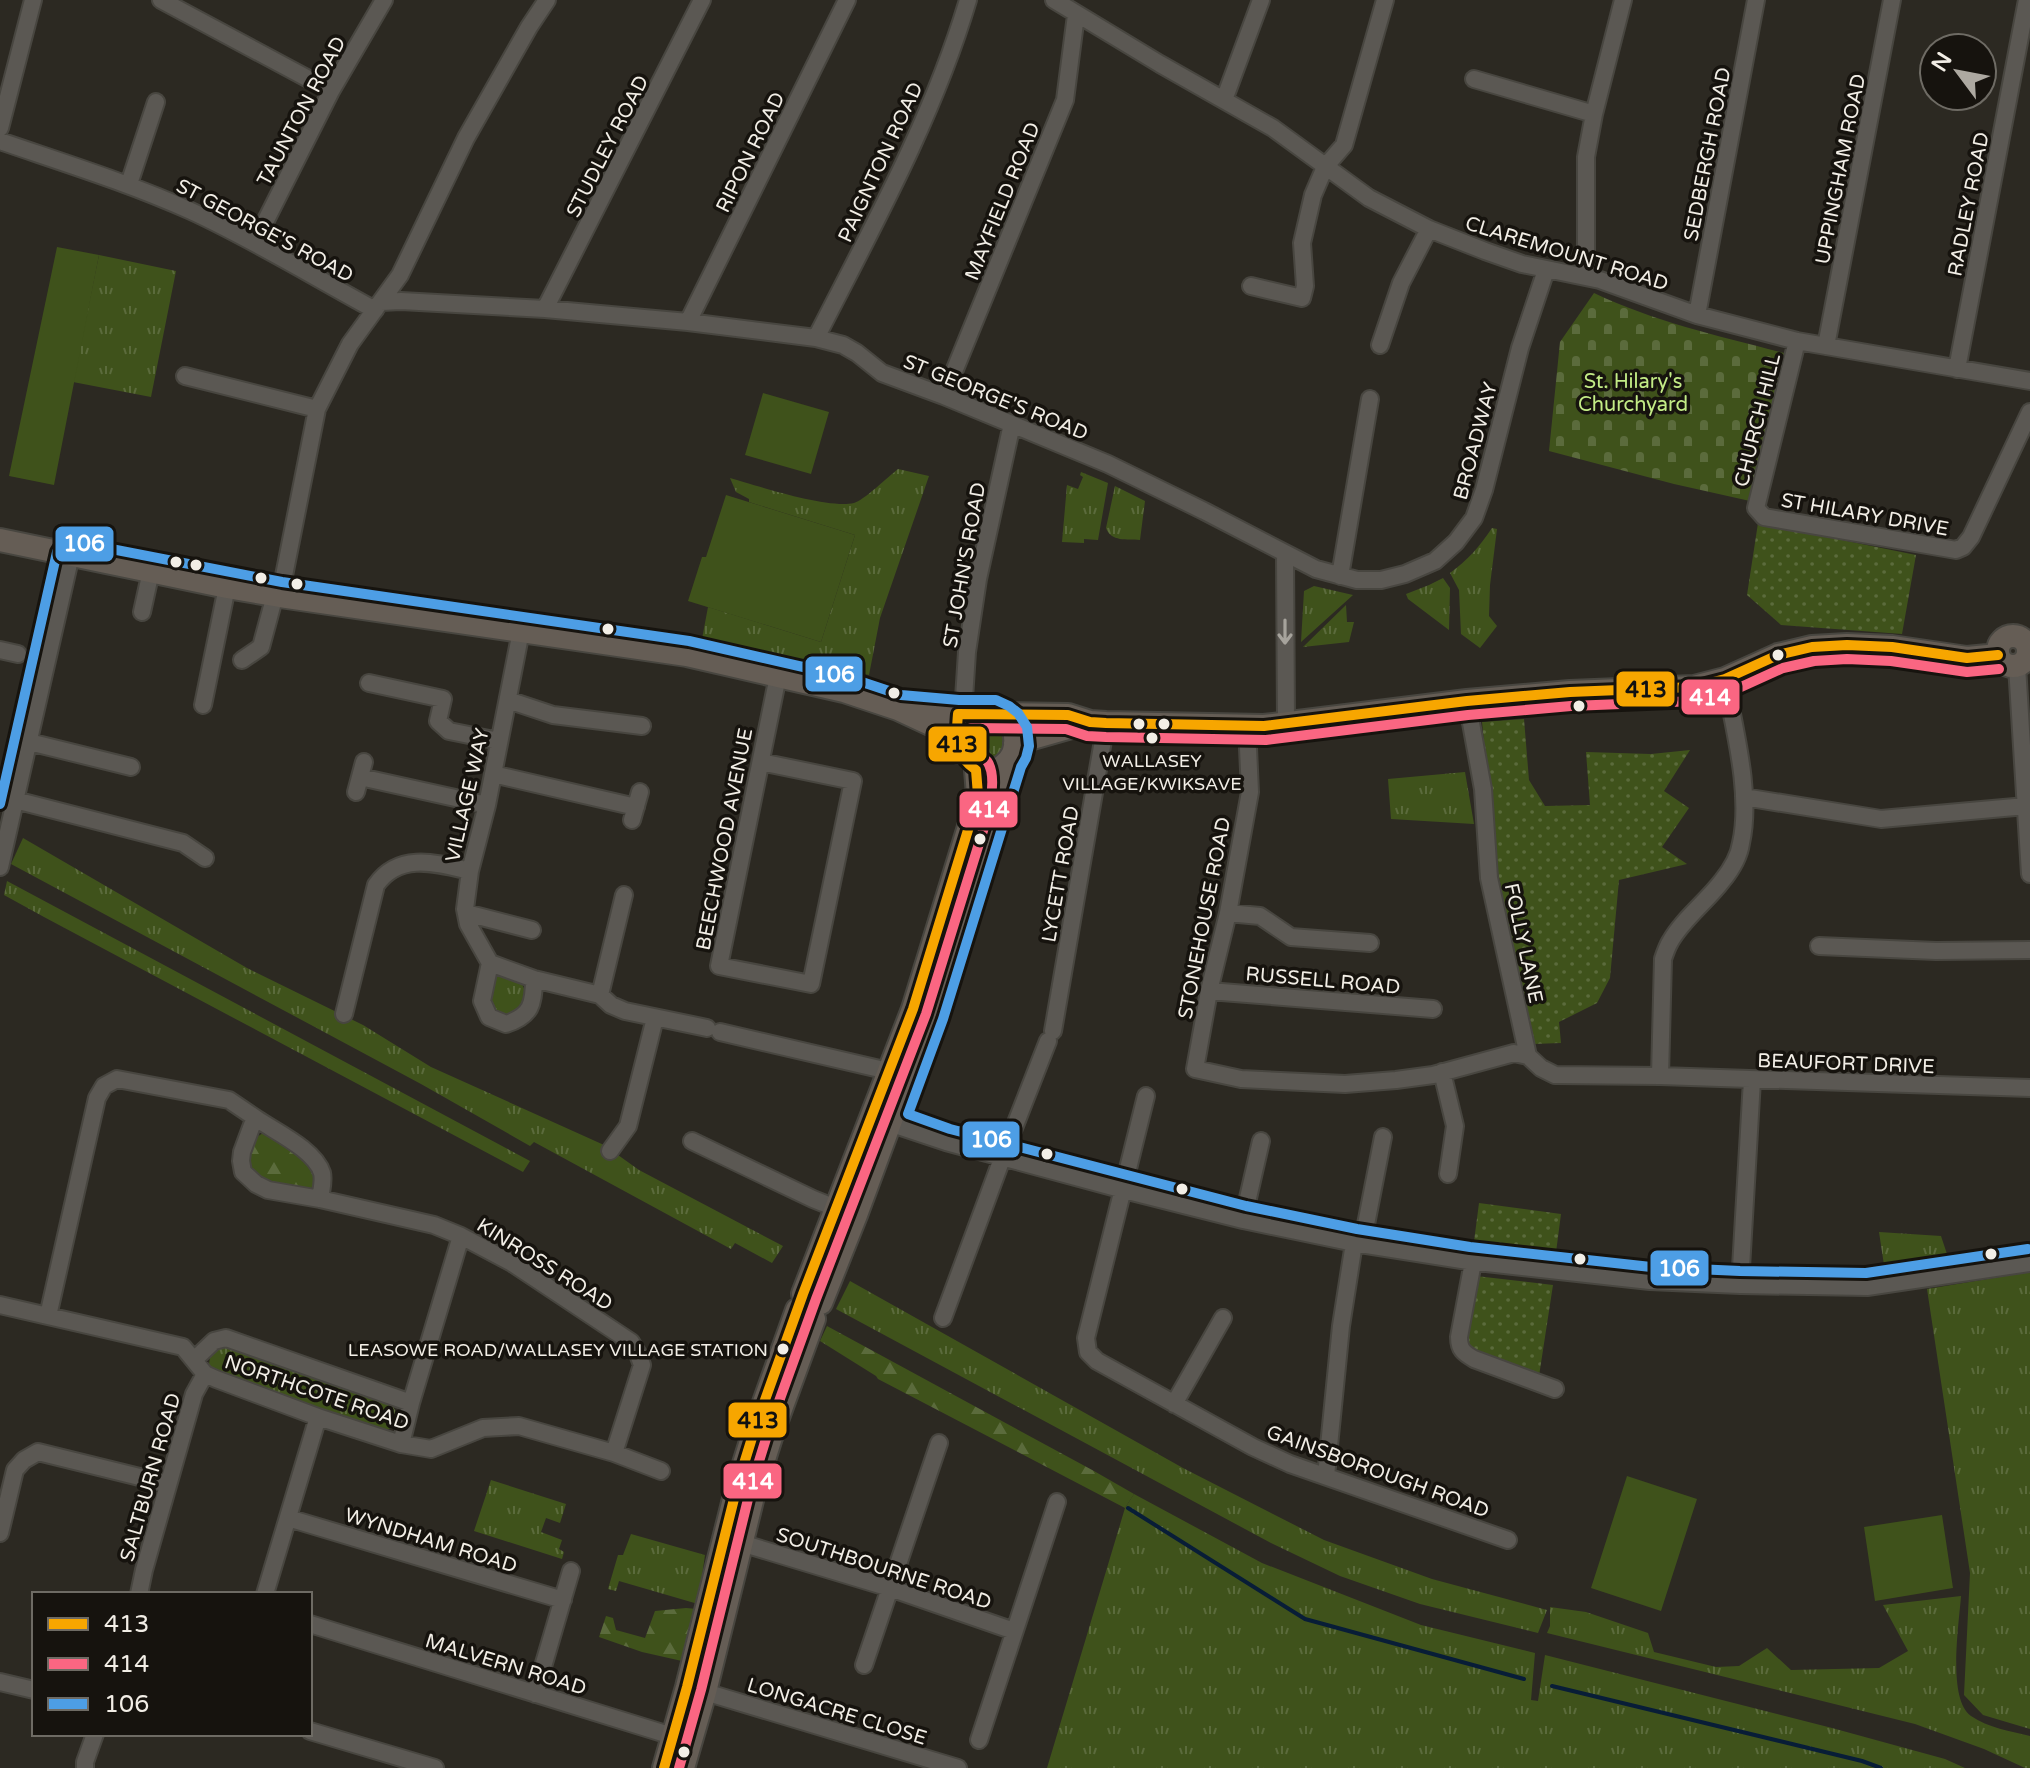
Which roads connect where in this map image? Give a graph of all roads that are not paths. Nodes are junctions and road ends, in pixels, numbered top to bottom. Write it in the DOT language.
graph roads {
  1 [pos="33,0"];
  2 [pos="161,0"];
  3 [pos="384,0"];
  4 [pos="547,0"];
  5 [pos="702,0"];
  6 [pos="847,0"];
  7 [pos="968,0"];
  8 [pos="1054,0"];
  9 [pos="1261,0"];
  10 [pos="1385,0"];
  11 [pos="1623,0"];
  12 [pos="1756,0"];
  13 [pos="1892,0"];
  14 [pos="2027,0"];
  15 [pos="1076,15"];
  16 [pos="1474,79"];
  17 [pos="331,91"];
  18 [pos="1224,100"];
  19 [pos="156,102"];
  20 [pos="1594,114"];
  21 [pos="0,128"];
  22 [pos="0,141"];
  23 [pos="1325,167"];
  24 [pos="129,184"];
  25 [pos="1429,229"];
  26 [pos="255,242"];
  27 [pos="1546,270"];
  28 [pos="1586,276"];
  29 [pos="1251,286"];
  30 [pos="378,306"];
  31 [pos="545,309"];
  32 [pos="1697,315"];
  33 [pos="688,322"];
  34 [pos="816,338"];
  35 [pos="1797,341"];
  36 [pos="1380,345"];
  37 [pos="1826,346"];
  38 [pos="1957,369"];
  39 [pos="185,376"];
  40 [pos="2030,381"];
  41 [pos="944,396"];
  42 [pos="1370,399"];
  43 [pos="317,409"];
  44 [pos="2030,412"];
  45 [pos="1012,424"];
  46 [pos="1756,508"];
  47 [pos="0,540"];
  48 [pos="1285,554"];
  49 [pos="71,555"];
  50 [pos="151,571"];
  51 [pos="1340,576"];
  52 [pos="227,587"];
  53 [pos="277,595"];
  54 [pos="142,612"];
  55 [pos="521,631"];
  56 [pos="0,650"];
  57 [pos="2020,652"];
  58 [pos="18,654"];
  59 [pos="242,660"];
  60 [pos="778,676"];
  61 [pos="1725,679"];
  62 [pos="369,683"];
  63 [pos="508,700"];
  64 [pos="1467,701"];
  65 [pos="203,705"];
  66 [pos="898,709"];
  67 [pos="960,714"];
  68 [pos="993,714"];
  69 [pos="1098,722"];
  70 [pos="1286,723"];
  71 [pos="642,726"];
  72 [pos="1247,726"];
  73 [pos="499,741"];
  74 [pos="29,742"];
  75 [pos="957,749"];
  76 [pos="1012,752"];
  77 [pos="761,762"];
  78 [pos="131,767"];
  79 [pos="976,770"];
  80 [pos="493,774"];
  81 [pos="360,777"];
  82 [pos="1744,797"];
  83 [pos="15,800"];
  84 [pos="487,805"];
  85 [pos="636,806"];
  86 [pos="2026,806"];
  87 [pos="205,858"];
  88 [pos="0,867"];
  89 [pos="470,871"];
  90 [pos="2030,874"];
  91 [pos="624,895"];
  92 [pos="466,913"];
  93 [pos="1228,913"];
  94 [pos="532,930"];
  95 [pos="1370,943"];
  96 [pos="1819,946"];
  97 [pos="2030,950"];
  98 [pos="490,963"];
  99 [pos="534,979"];
  100 [pos="1209,991"];
  101 [pos="600,995"];
  102 [pos="1433,1009"];
  103 [pos="344,1014"];
  104 [pos="655,1018"];
  105 [pos="1528,1056"];
  106 [pos="1442,1072"];
  107 [pos="898,1074"];
  108 [pos="1660,1076"];
  109 [pos="1752,1080"];
  110 [pos="2030,1088"];
  111 [pos="1146,1096"];
  112 [pos="257,1119"];
  113 [pos="881,1120"];
  114 [pos="1383,1137"];
  115 [pos="692,1141"];
  116 [pos="1261,1141"];
  117 [pos="610,1151"];
  118 [pos="1003,1156"];
  119 [pos="1448,1174"];
  120 [pos="1124,1190"];
  121 [pos="320,1199"];
  122 [pos="846,1212"];
  123 [pos="1243,1220"];
  124 [pos="461,1236"];
  125 [pos="1358,1244"];
  126 [pos="1473,1262"];
  127 [pos="2030,1263"];
  128 [pos="1740,1285"];
  129 [pos="0,1305"];
  130 [pos="809,1307"];
  131 [pos="48,1316"];
  132 [pos="943,1318"];
  133 [pos="1223,1318"];
  134 [pos="200,1367"];
  135 [pos="1555,1389"];
  136 [pos="411,1403"];
  137 [pos="1174,1404"];
  138 [pos="318,1417"];
  139 [pos="939,1443"];
  140 [pos="401,1444"];
  141 [pos="614,1453"];
  142 [pos="661,1471"];
  143 [pos="1326,1476"];
  144 [pos="168,1484"];
  145 [pos="1057,1502"];
  146 [pos="288,1518"];
  147 [pos="0,1533"];
  148 [pos="1508,1540"];
  149 [pos="741,1543"];
  150 [pos="571,1571"];
  151 [pos="890,1588"];
  152 [pos="139,1592"];
  153 [pos="266,1592"];
  154 [pos="563,1600"];
  155 [pos="312,1625"];
  156 [pos="1014,1631"];
  157 [pos="864,1665"];
  158 [pos="0,1682"];
  159 [pos="32,1690"];
  160 [pos="705,1692"];
  161 [pos="535,1694"];
  162 [pos="312,1732"];
  163 [pos="94,1736"];
  164 [pos="682,1739"];
  165 [pos="979,1740"];
  166 [pos="85,1768"];
  167 [pos="435,1768"];
  168 [pos="664,1768"];
  169 [pos="683,1768"];
  170 [pos="958,1768"];
  1 -- 21 [label="street"];
  2 -- 17 [label="street"];
  3 -- 17 [label="street, TAUNTON ROAD"];
  4 -- 30 [label="street"];
  5 -- 31 [label="street, STUDLEY ROAD"];
  6 -- 33 [label="street, RIPON ROAD"];
  7 -- 34 [label="street, PAIGNTON ROAD"];
  8 -- 15 [label="street, CLAREMOUNT ROAD"];
  9 -- 18 [label="street"];
  10 -- 23 [label="street"];
  11 -- 20 [label="street"];
  12 -- 32 [label="street, SEDBERGH ROAD"];
  13 -- 37 [label="street, UPPINGHAM ROAD"];
  14 -- 38 [label="street, RADLEY ROAD"];
  15 -- 18 [label="street, CLAREMOUNT ROAD"];
  15 -- 41 [label="street, MAYFIELD ROAD"];
  16 -- 20 [label="street"];
  17 -- 26 [label="street, TAUNTON ROAD"];
  18 -- 23 [label="street, CLAREMOUNT ROAD"];
  19 -- 24 [label="street"];
  20 -- 28 [label="street"];
  22 -- 24 [label="street, ST GEORGE'S ROAD"];
  23 -- 25 [label="street, CLAREMOUNT ROAD"];
  23 -- 29 [label="street"];
  24 -- 26 [label="street, ST GEORGE'S ROAD"];
  25 -- 27 [label="street, CLAREMOUNT ROAD"];
  25 -- 36 [label="street"];
  26 -- 30 [label="street, ST GEORGE'S ROAD"];
  27 -- 28 [label="street, CLAREMOUNT ROAD"];
  27 -- 51 [label="street, BROADWAY"];
  28 -- 32 [label="street, CLAREMOUNT ROAD"];
  30 -- 31 [label="street, ST GEORGE'S ROAD"];
  30 -- 43 [label="street"];
  31 -- 33 [label="street, ST GEORGE'S ROAD"];
  32 -- 35 [label="street, CLAREMOUNT ROAD"];
  33 -- 34 [label="street, ST GEORGE'S ROAD"];
  34 -- 41 [label="street, ST GEORGE'S ROAD"];
  35 -- 37 [label="street, CLAREMOUNT ROAD"];
  35 -- 46 [label="street, CHURCH HILL"];
  37 -- 38 [label="street, CLAREMOUNT ROAD"];
  38 -- 40 [label="street, CLAREMOUNT ROAD"];
  39 -- 43 [label="street"];
  41 -- 45 [label="street, ST GEORGE'S ROAD"];
  42 -- 51 [label="street"];
  43 -- 53 [label="street"];
  44 -- 46 [label="street, ST HILARY DRIVE"];
  45 -- 48 [label="street, ST GEORGE'S ROAD"];
  45 -- 67 [label="street, ST JOHN'S ROAD"];
  47 -- 49 [label="main road"];
  48 -- 51 [label="street, ST GEORGE'S ROAD"];
  48 -- 70 [label="street, one-way"];
  49 -- 50 [label="main road"];
  49 -- 74 [label="street"];
  50 -- 52 [label="main road"];
  50 -- 54 [label="street"];
  52 -- 53 [label="main road"];
  52 -- 65 [label="street"];
  53 -- 55 [label="main road"];
  53 -- 59 [label="street"];
  55 -- 60 [label="main road"];
  55 -- 63 [label="street, VILLAGE WAY"];
  56 -- 58 [label="street"];
  57 -- 61 [label="main road"];
  57 -- 86 [label="street"];
  60 -- 66 [label="main road"];
  60 -- 77 [label="street, BEECHWOOD AVENUE"];
  61 -- 64 [label="main road"];
  61 -- 82 [label="street"];
  62 -- 73 [label="street"];
  63 -- 71 [label="street"];
  63 -- 73 [label="street, VILLAGE WAY"];
  64 -- 70 [label="main road"];
  64 -- 105 [label="street, FOLLY LANE"];
  66 -- 67 [label="main road"];
  66 -- 75 [label="main road"];
  67 -- 68 [label="main road"];
  67 -- 75 [label="main road"];
  68 -- 69 [label="main road"];
  68 -- 76 [label="main road"];
  69 -- 72 [label="main road"];
  69 -- 76 [label="main road"];
  69 -- 118 [label="street, LYCETT ROAD"];
  70 -- 72 [label="main road"];
  72 -- 93 [label="street, STONEHOUSE ROAD"];
  73 -- 80 [label="street, VILLAGE WAY"];
  74 -- 78 [label="street"];
  74 -- 83 [label="street"];
  75 -- 79 [label="main road"];
  76 -- 79 [label="main road"];
  76 -- 107 [label="main road"];
  77 -- 77 [label="street, BEECHWOOD AVENUE"];
  79 -- 107 [label="main road"];
  80 -- 84 [label="street, VILLAGE WAY"];
  80 -- 85 [label="street"];
  81 -- 84 [label="street"];
  82 -- 86 [label="street"];
  82 -- 108 [label="street"];
  83 -- 87 [label="street"];
  83 -- 88 [label="street"];
  84 -- 89 [label="street, VILLAGE WAY"];
  86 -- 90 [label="street"];
  89 -- 92 [label="street, VILLAGE WAY"];
  89 -- 103 [label="street"];
  91 -- 101 [label="street"];
  92 -- 94 [label="street"];
  92 -- 98 [label="street, VILLAGE WAY"];
  93 -- 95 [label="street"];
  93 -- 100 [label="street, STONEHOUSE ROAD"];
  96 -- 97 [label="street"];
  98 -- 99 [label="street"];
  98 -- 99 [label="street"];
  99 -- 101 [label="street"];
  100 -- 102 [label="street, RUSSELL ROAD"];
  100 -- 106 [label="street, STONEHOUSE ROAD"];
  101 -- 104 [label="street"];
  104 -- 107 [label="street"];
  104 -- 117 [label="street"];
  105 -- 106 [label="street"];
  105 -- 108 [label="street"];
  106 -- 119 [label="street"];
  107 -- 113 [label="main road"];
  108 -- 109 [label="street, BEAUFORT DRIVE"];
  109 -- 110 [label="street, BEAUFORT DRIVE"];
  109 -- 128 [label="street"];
  111 -- 120 [label="street"];
  112 -- 121 [label="street"];
  112 -- 121 [label="street, KINROSS ROAD"];
  112 -- 131 [label="street"];
  113 -- 118 [label="street"];
  113 -- 122 [label="main road"];
  114 -- 125 [label="street"];
  115 -- 122 [label="street"];
  116 -- 123 [label="street"];
  118 -- 120 [label="street"];
  118 -- 132 [label="street, LYCETT ROAD"];
  120 -- 123 [label="street"];
  120 -- 137 [label="street, GAINSBOROUGH ROAD"];
  121 -- 124 [label="street, KINROSS ROAD"];
  122 -- 130 [label="main road"];
  123 -- 125 [label="street"];
  124 -- 136 [label="street"];
  124 -- 141 [label="street, KINROSS ROAD"];
  125 -- 126 [label="street"];
  125 -- 143 [label="street"];
  126 -- 128 [label="street"];
  126 -- 135 [label="street"];
  127 -- 128 [label="street"];
  129 -- 131 [label="street, NORTHCOTE ROAD"];
  130 -- 149 [label="main road"];
  130 -- 164 [label="main road"];
  131 -- 134 [label="street, NORTHCOTE ROAD"];
  133 -- 137 [label="street"];
  134 -- 136 [label="street, NORTHCOTE ROAD"];
  134 -- 138 [label="street, NORTHCOTE ROAD"];
  134 -- 144 [label="street, SALTBURN ROAD"];
  136 -- 140 [label="street"];
  137 -- 143 [label="street, GAINSBOROUGH ROAD"];
  138 -- 140 [label="street, NORTHCOTE ROAD"];
  138 -- 146 [label="street"];
  139 -- 151 [label="street"];
  140 -- 141 [label="street, NORTHCOTE ROAD"];
  141 -- 142 [label="street, NORTHCOTE ROAD"];
  143 -- 148 [label="street, GAINSBOROUGH ROAD"];
  144 -- 147 [label="street"];
  144 -- 152 [label="street, SALTBURN ROAD"];
  145 -- 156 [label="street"];
  146 -- 153 [label="street"];
  146 -- 154 [label="street, WYNDHAM ROAD"];
  149 -- 151 [label="street, SOUTHBOURNE ROAD"];
  149 -- 160 [label="main road"];
  150 -- 154 [label="street"];
  151 -- 156 [label="street, SOUTHBOURNE ROAD"];
  151 -- 157 [label="street"];
  154 -- 161 [label="street"];
  155 -- 161 [label="street, MALVERN ROAD"];
  156 -- 165 [label="street"];
  158 -- 159 [label="street"];
  160 -- 164 [label="main road"];
  160 -- 170 [label="street, LONGACRE CLOSE"];
  161 -- 164 [label="street, MALVERN ROAD"];
  162 -- 167 [label="street"];
  163 -- 166 [label="street"];
  164 -- 168 [label="main road"];
  164 -- 169 [label="main road"];
}
